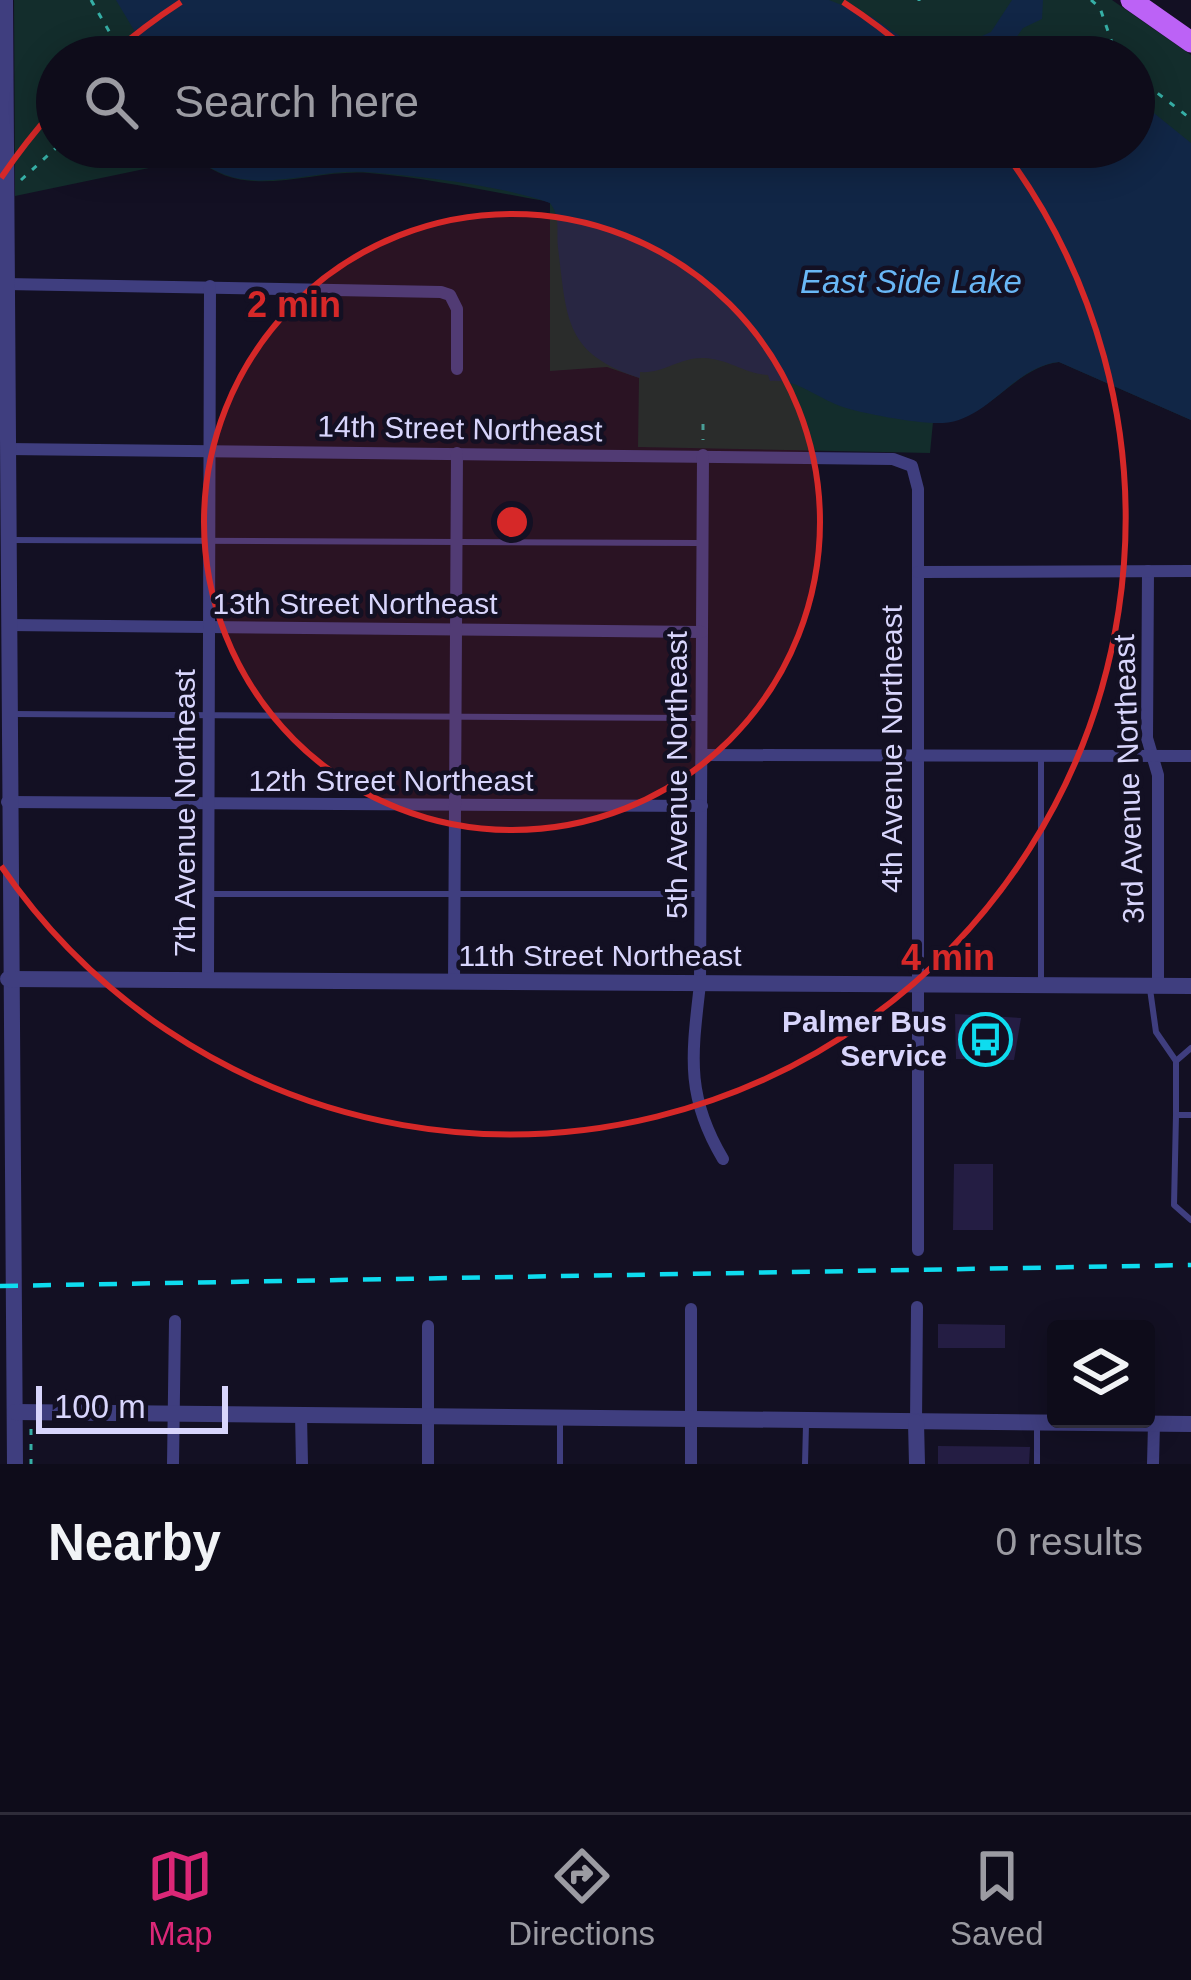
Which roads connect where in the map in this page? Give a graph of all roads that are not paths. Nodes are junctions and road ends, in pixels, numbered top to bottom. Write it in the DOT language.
graph roads {
  1 [pos="5,0"];
  2 [pos="1141,3"];
  3 [pos="1191,42"];
  4 [pos="6,284"];
  5 [pos="210,286"];
  6 [pos="457,369"];
  7 [pos="7,449"];
  8 [pos="210,451"];
  9 [pos="457,453"];
  10 [pos="703,455"];
  11 [pos="912,466"];
  12 [pos="7,540"];
  13 [pos="209,540"];
  14 [pos="457,541"];
  15 [pos="703,543"];
  16 [pos="1148,571"];
  17 [pos="918,572"];
  18 [pos="1191,572"];
  19 [pos="8,625"];
  20 [pos="209,628"];
  21 [pos="456,629"];
  22 [pos="702,632"];
  23 [pos="8,715"];
  24 [pos="209,716"];
  25 [pos="456,718"];
  26 [pos="702,718"];
  27 [pos="702,755"];
  28 [pos="919,755"];
  29 [pos="1041,755"];
  30 [pos="1153,756"];
  31 [pos="1191,756"];
  32 [pos="4,793"];
  33 [pos="209,804"];
  34 [pos="455,805"];
  35 [pos="702,806"];
  36 [pos="3,876"];
  37 [pos="208,894"];
  38 [pos="455,895"];
  39 [pos="701,895"];
  40 [pos="8,979"];
  41 [pos="208,980"];
  42 [pos="454,982"];
  43 [pos="700,984"];
  44 [pos="920,986"];
  45 [pos="1041,986"];
  46 [pos="1154,986"];
  47 [pos="1191,986"];
  48 [pos="1191,1048"];
  49 [pos="5,1059"];
  50 [pos="1176,1061"];
  51 [pos="1176,1115"];
  52 [pos="1191,1115"];
  53 [pos="723,1159"];
  54 [pos="1191,1220"];
  55 [pos="6,1228"];
  56 [pos="918,1250"];
  57 [pos="917,1307"];
  58 [pos="691,1309"];
  59 [pos="175,1321"];
  60 [pos="428,1326"];
  61 [pos="14,1412"];
  62 [pos="174,1414"];
  63 [pos="302,1415"];
  64 [pos="428,1418"];
  65 [pos="560,1418"];
  66 [pos="691,1419"];
  67 [pos="806,1421"];
  68 [pos="916,1422"];
  69 [pos="1036,1423"];
  70 [pos="1047,1423"];
  71 [pos="1155,1424"];
  72 [pos="1191,1424"];
  73 [pos="1154,1428"];
  74 [pos="15,1464"];
  75 [pos="173,1464"];
  76 [pos="302,1464"];
  77 [pos="428,1464"];
  78 [pos="560,1464"];
  79 [pos="691,1464"];
  80 [pos="805,1464"];
  81 [pos="916,1464"];
  82 [pos="1036,1464"];
  83 [pos="1154,1464"];
  1 -- 4 [label="street"];
  2 -- 3 [label="main road"];
  4 -- 5 [label="street"];
  4 -- 7 [label="street"];
  5 -- 6 [label="street"];
  5 -- 8 [label="street, 7th Avenue Northeast"];
  7 -- 8 [label="street, 14th Street Northeast"];
  7 -- 12 [label="street"];
  8 -- 9 [label="street, 14th Street Northeast"];
  8 -- 13 [label="street, 7th Avenue Northeast"];
  9 -- 10 [label="street, 14th Street Northeast"];
  9 -- 14 [label="street"];
  10 -- 11 [label="street, 14th Street Northeast"];
  10 -- 15 [label="street, 5th Avenue Northeast"];
  11 -- 17 [label="street, 4th Avenue Northeast"];
  12 -- 13 [label="lane"];
  12 -- 19 [label="street"];
  13 -- 14 [label="lane"];
  13 -- 20 [label="street, 7th Avenue Northeast"];
  14 -- 15 [label="lane"];
  14 -- 21 [label="street"];
  15 -- 22 [label="street, 5th Avenue Northeast"];
  16 -- 17 [label="street"];
  16 -- 18 [label="street"];
  16 -- 30 [label="street, 3rd Avenue Northeast"];
  17 -- 28 [label="street, 4th Avenue Northeast"];
  19 -- 20 [label="street, 13th Street Northeast"];
  19 -- 23 [label="street"];
  20 -- 21 [label="street, 13th Street Northeast"];
  20 -- 24 [label="street, 7th Avenue Northeast"];
  21 -- 22 [label="street, 13th Street Northeast"];
  21 -- 25 [label="street"];
  22 -- 26 [label="street, 5th Avenue Northeast"];
  23 -- 24 [label="lane"];
  23 -- 32 [label="street"];
  24 -- 25 [label="lane"];
  24 -- 33 [label="street, 7th Avenue Northeast"];
  25 -- 26 [label="lane"];
  25 -- 34 [label="street"];
  26 -- 27 [label="street, 5th Avenue Northeast"];
  27 -- 28 [label="street"];
  27 -- 35 [label="street, 5th Avenue Northeast"];
  28 -- 29 [label="street"];
  28 -- 44 [label="street, 4th Avenue Northeast"];
  29 -- 30 [label="street"];
  29 -- 45 [label="lane"];
  30 -- 31 [label="street"];
  30 -- 46 [label="street, 3rd Avenue Northeast"];
  32 -- 33 [label="street, 12th Street Northeast"];
  32 -- 36 [label="street"];
  33 -- 34 [label="street, 12th Street Northeast"];
  33 -- 37 [label="street, 7th Avenue Northeast"];
  34 -- 35 [label="street, 12th Street Northeast"];
  34 -- 38 [label="street"];
  35 -- 39 [label="street, 5th Avenue Northeast"];
  36 -- 40 [label="street"];
  37 -- 38 [label="lane"];
  37 -- 41 [label="street, 7th Avenue Northeast"];
  38 -- 39 [label="lane"];
  38 -- 42 [label="street"];
  39 -- 43 [label="street, 5th Avenue Northeast"];
  40 -- 41 [label="street, 11th Street Northeast"];
  40 -- 49 [label="street"];
  41 -- 42 [label="street, 11th Street Northeast"];
  42 -- 43 [label="street, 11th Street Northeast"];
  43 -- 44 [label="street, 11th Street Northeast"];
  43 -- 53 [label="street, 5th Avenue Northeast"];
  44 -- 45 [label="street, 11th Street Northeast"];
  44 -- 56 [label="street, 4th Avenue Northeast"];
  45 -- 46 [label="street, 11th Street Northeast"];
  46 -- 47 [label="street, 11th Street Northeast"];
  46 -- 50 [label="lane"];
  48 -- 50 [label="lane"];
  49 -- 55 [label="street"];
  50 -- 51 [label="lane"];
  51 -- 52 [label="lane"];
  51 -- 54 [label="lane"];
  55 -- 61 [label="street"];
  57 -- 68 [label="street"];
  58 -- 66 [label="street"];
  59 -- 62 [label="street"];
  60 -- 64 [label="street"];
  61 -- 62 [label="street"];
  61 -- 74 [label="street"];
  62 -- 63 [label="street"];
  62 -- 75 [label="street"];
  63 -- 64 [label="street"];
  63 -- 76 [label="street"];
  64 -- 65 [label="street"];
  64 -- 77 [label="street"];
  65 -- 66 [label="street"];
  65 -- 78 [label="lane"];
  66 -- 67 [label="street"];
  66 -- 79 [label="street"];
  67 -- 68 [label="street"];
  67 -- 80 [label="lane"];
  68 -- 69 [label="street"];
  68 -- 81 [label="street"];
  69 -- 70 [label="street"];
  69 -- 82 [label="lane"];
  71 -- 72 [label="street"];
  73 -- 83 [label="street"];
}
